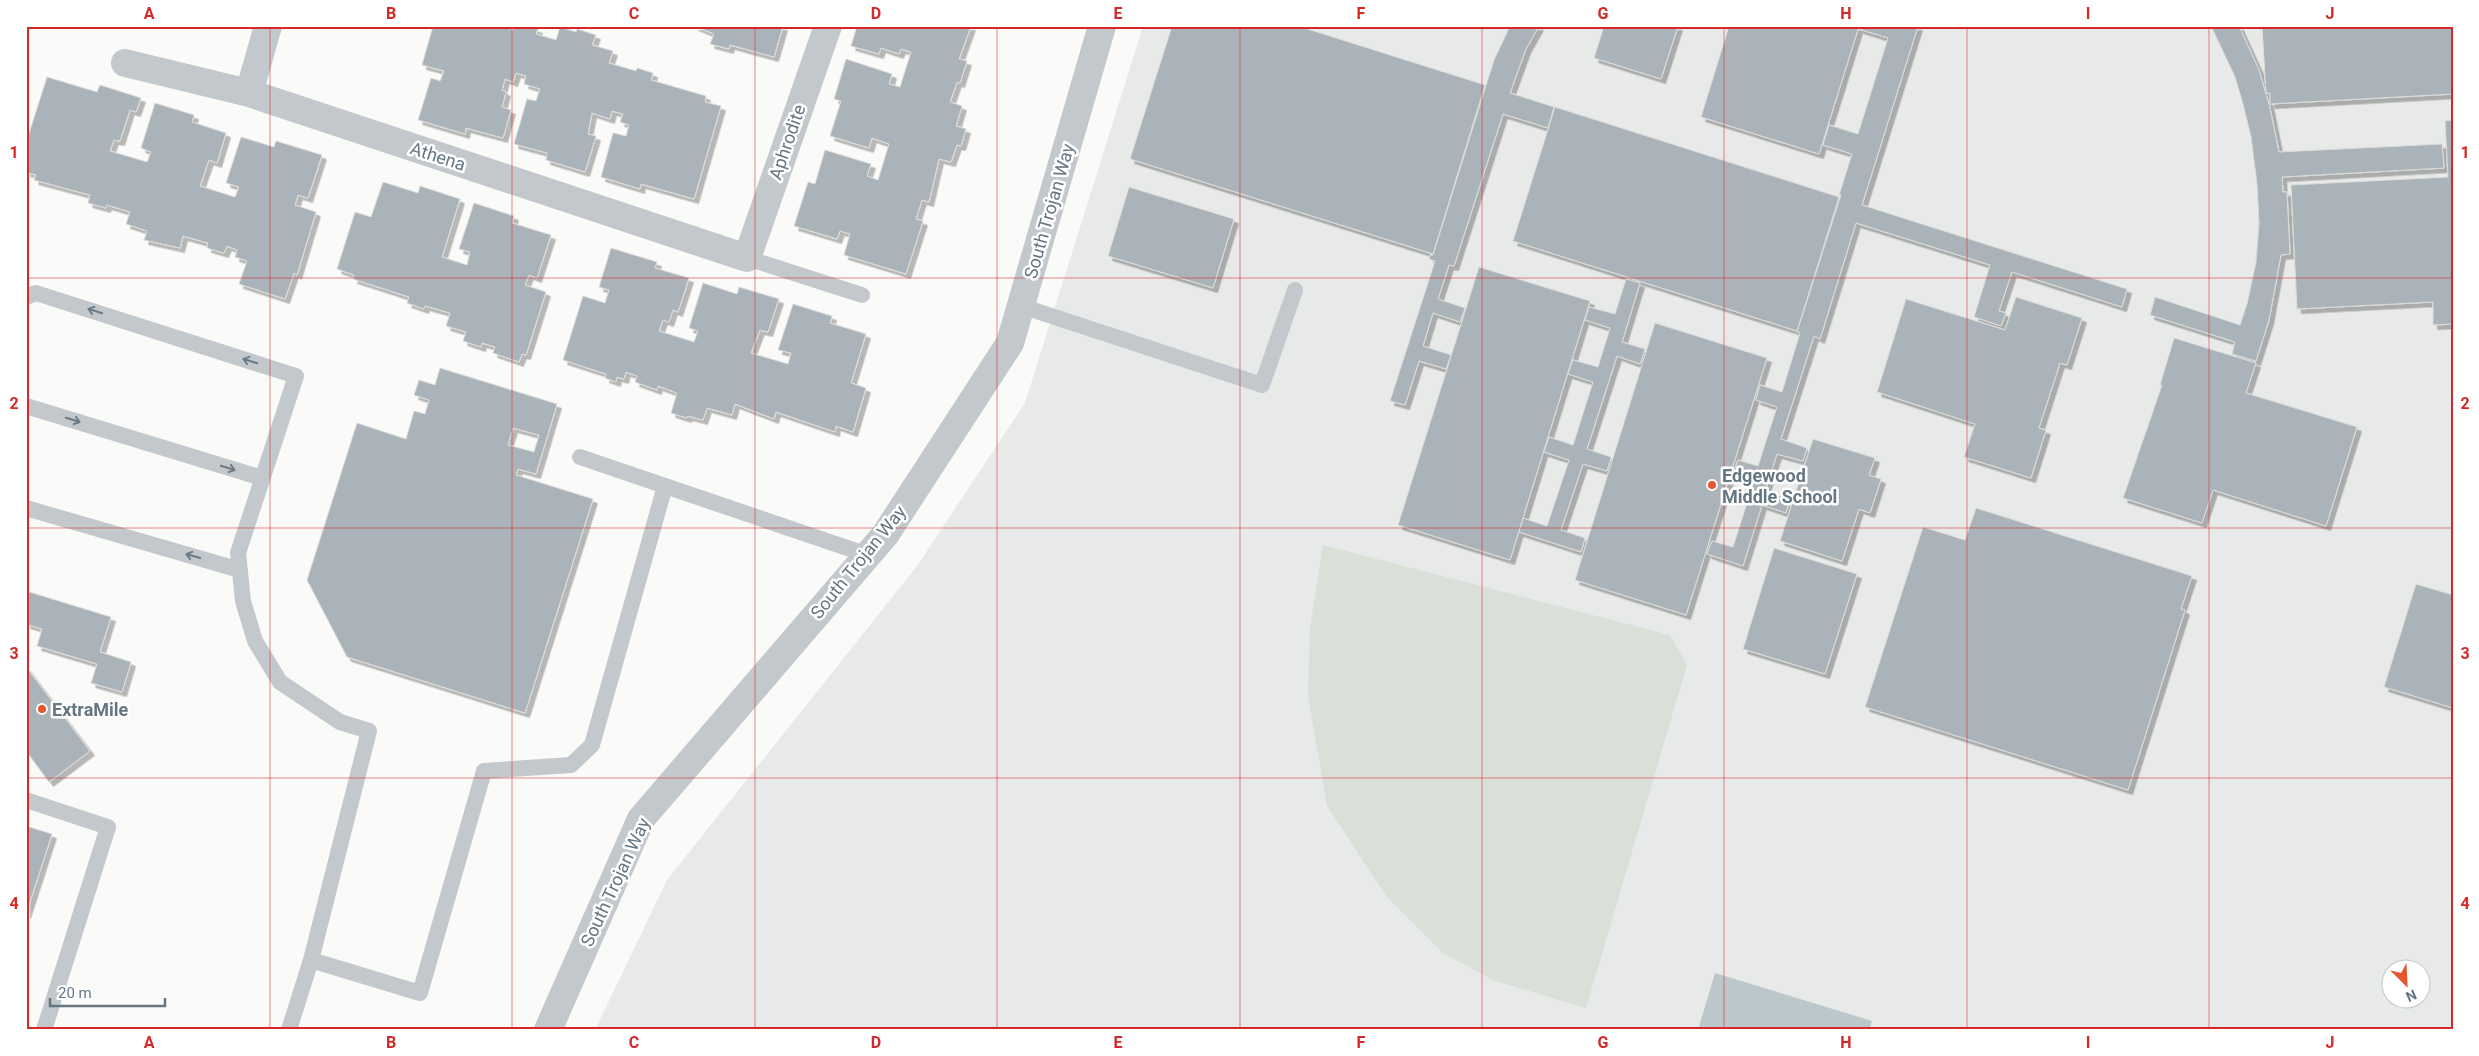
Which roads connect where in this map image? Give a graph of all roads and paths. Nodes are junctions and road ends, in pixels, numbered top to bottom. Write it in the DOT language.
graph roads {
  1 [pos="268,26"];
  2 [pos="828,26"];
  3 [pos="1102,26"];
  4 [pos="125,64"];
  5 [pos="249,93"];
  6 [pos="747,258"];
  7 [pos="1295,290"];
  8 [pos="862,295"];
  9 [pos="26,297"];
  10 [pos="1021,306"];
  11 [pos="26,406"];
  12 [pos="580,457"];
  13 [pos="262,478"];
  14 [pos="665,486"];
  15 [pos="26,508"];
  16 [pos="868,555"];
  17 [pos="240,570"];
  18 [pos="26,800"];
  19 [pos="311,960"];
  20 [pos="44,1030"];
  21 [pos="289,1030"];
  22 [pos="548,1030"];
  1 -- 5 [label="street"];
  2 -- 6 [label="street, Aphrodite"];
  3 -- 10 [label="street, South Trojan Way"];
  4 -- 5 [label="street, Athena"];
  5 -- 6 [label="street, Athena"];
  6 -- 8 [label="lane"];
  7 -- 10 [label="lane"];
  13 -- 9 [label="lane, one-way"];
  10 -- 16 [label="street, South Trojan Way"];
  11 -- 13 [label="lane, one-way"];
  12 -- 14 [label="lane"];
  13 -- 17 [label="lane"];
  14 -- 16 [label="lane"];
  14 -- 19 [label="lane"];
  17 -- 15 [label="lane, one-way"];
  16 -- 22 [label="street, South Trojan Way"];
  17 -- 19 [label="lane"];
  18 -- 20 [label="lane"];
  19 -- 21 [label="lane"];
}
